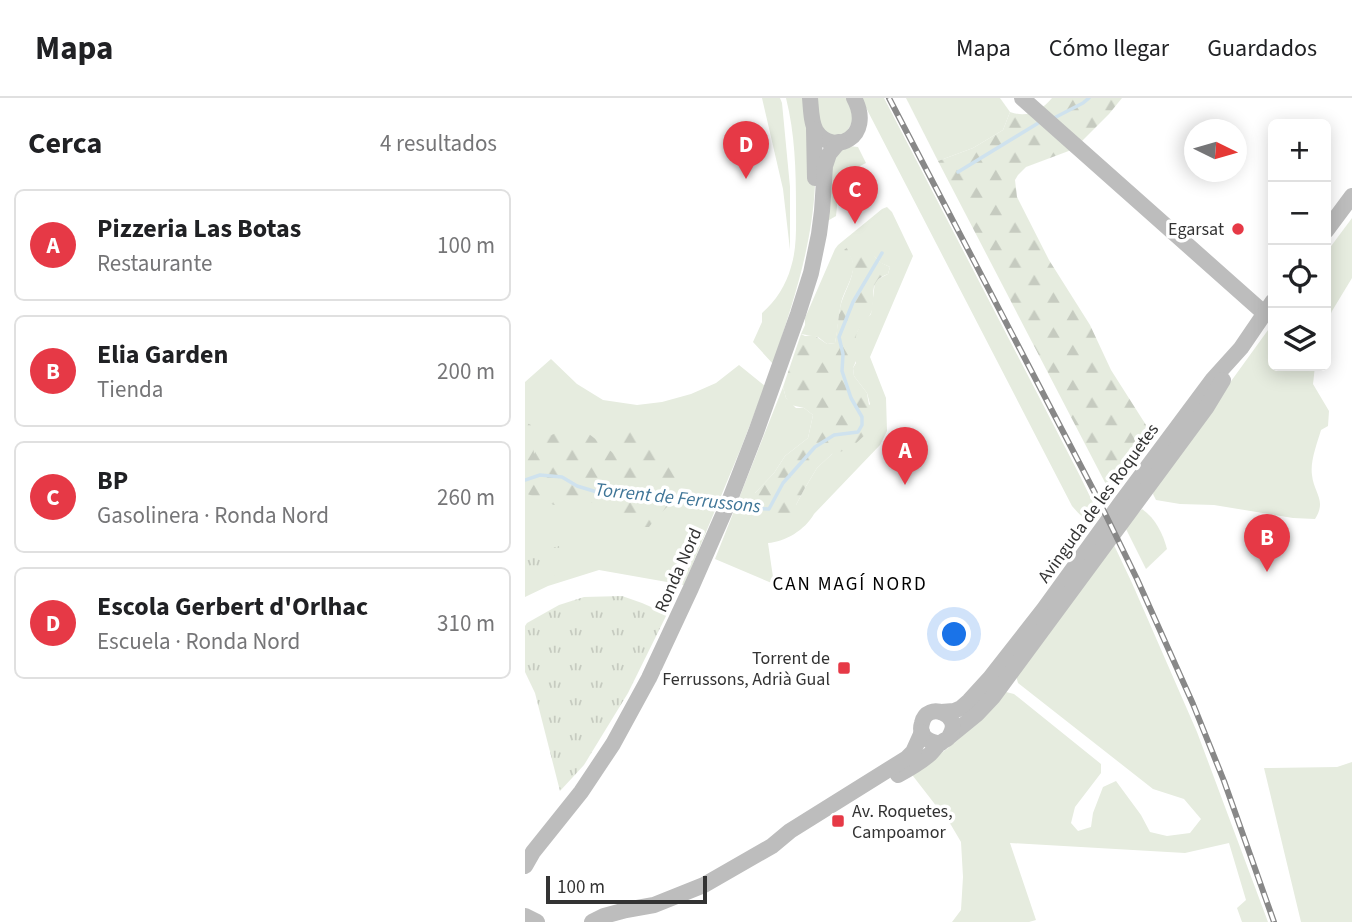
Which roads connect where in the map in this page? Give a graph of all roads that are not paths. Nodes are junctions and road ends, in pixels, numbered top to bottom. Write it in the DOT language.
graph roads {
  1 [pos="810,98"];
  2 [pos="854,98"];
  3 [pos="1028,104"];
  4 [pos="814,128"];
  5 [pos="839,142"];
  6 [pos="1352,196"];
  7 [pos="1331,224"];
  8 [pos="1268,306"];
  9 [pos="1268,308"];
  10 [pos="726,498"];
  11 [pos="1105,533"];
  12 [pos="670,625"];
  13 [pos="941,712"];
  14 [pos="922,732"];
  15 [pos="945,739"];
  16 [pos="772,846"];
  17 [pos="525,851"];
  18 [pos="525,866"];
  19 [pos="654,905"];
  20 [pos="592,922"];
  21 [pos="627,922"];
  1 -- 4 [label="street, Ronda Nord"];
  2 -- 5 [label="street, Ronda Nord"];
  3 -- 8 [label="street"];
  4 -- 5 [label="street"];
  4 -- 10 [label="street, Ronda Nord"];
  5 -- 10 [label="street, Ronda Nord"];
  6 -- 7 [label="street"];
  9 -- 11 [label="street, Avinguda de les Roquetes"];
  10 -- 12 [label="street, Ronda Nord"];
  11 -- 13 [label="street, Avinguda de les Roquetes"];
  11 -- 15 [label="street, Avinguda de les Roquetes"];
  12 -- 17 [label="street, Ronda Nord"];
  12 -- 18 [label="street, Ronda Nord"];
  13 -- 14 [label="street"];
  13 -- 15 [label="street"];
  14 -- 15 [label="street"];
  14 -- 16 [label="street, Avinguda de les Roquetes"];
  15 -- 16 [label="street, Avinguda de les Roquetes"];
  16 -- 19 [label="street, Avinguda de les Roquetes"];
  19 -- 20 [label="street, Avinguda de les Roquetes"];
  19 -- 21 [label="street, Avinguda de les Roquetes"];
}
